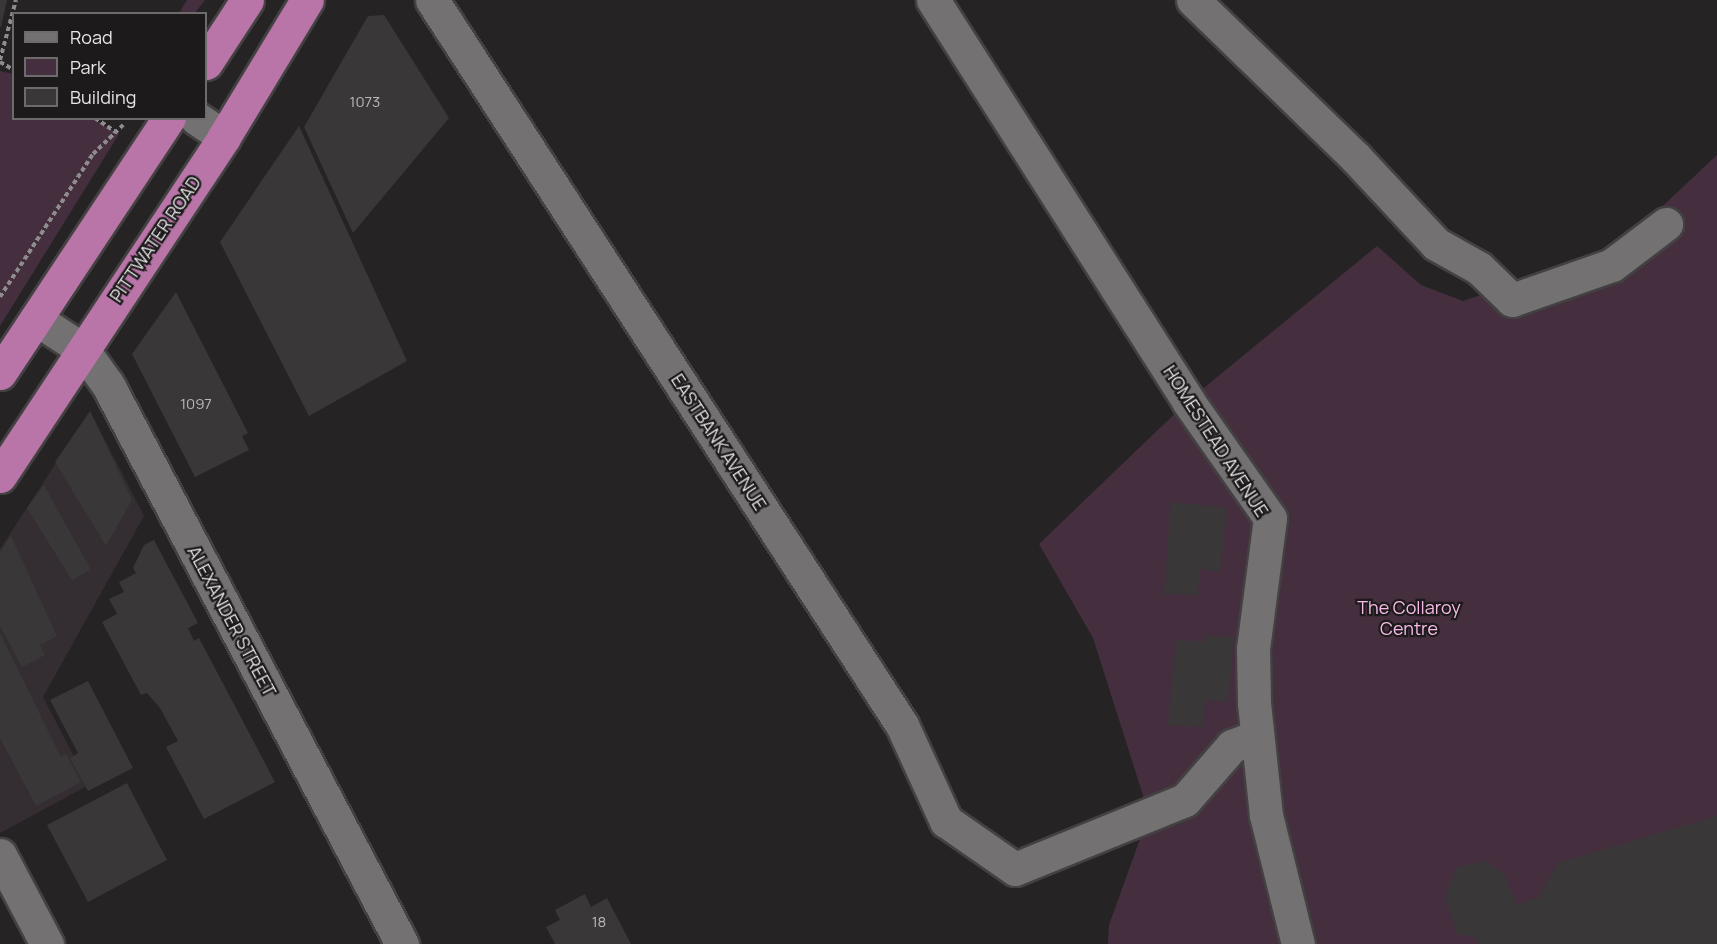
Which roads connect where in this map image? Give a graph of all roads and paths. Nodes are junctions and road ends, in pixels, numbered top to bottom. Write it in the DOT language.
graph roads {
  1 [pos="247,0"];
  2 [pos="307,0"];
  3 [pos="432,0"];
  4 [pos="933,0"];
  5 [pos="1193,0"];
  6 [pos="12,15"];
  7 [pos="0,61"];
  8 [pos="207,61"];
  9 [pos="98,120"];
  10 [pos="125,120"];
  11 [pos="168,120"];
  12 [pos="199,120"];
  13 [pos="116,132"];
  14 [pos="224,137"];
  15 [pos="1666,224"];
  16 [pos="0,297"];
  17 [pos="36,319"];
  18 [pos="82,349"];
  19 [pos="0,373"];
  20 [pos="0,476"];
  21 [pos="1256,737"];
  22 [pos="0,855"];
  23 [pos="47,944"];
  24 [pos="402,944"];
  25 [pos="1298,944"];
  1 -- 8 [label="highway"];
  2 -- 14 [label="highway, PITTWATER ROAD"];
  3 -- 21 [label="street, EASTBANK AVENUE"];
  4 -- 21 [label="street, HOMESTEAD AVENUE"];
  5 -- 15 [label="street"];
  6 -- 7 [label="path"];
  9 -- 13 [label="path"];
  10 -- 13 [label="path"];
  11 -- 17 [label="highway"];
  12 -- 14 [label="street"];
  13 -- 16 [label="path"];
  14 -- 18 [label="highway, PITTWATER ROAD"];
  17 -- 18 [label="street, ALEXANDER STREET"];
  17 -- 19 [label="highway"];
  18 -- 20 [label="highway, PITTWATER ROAD"];
  18 -- 24 [label="street, ALEXANDER STREET"];
  21 -- 25 [label="street, HOMESTEAD AVENUE"];
  22 -- 23 [label="street"];
}
